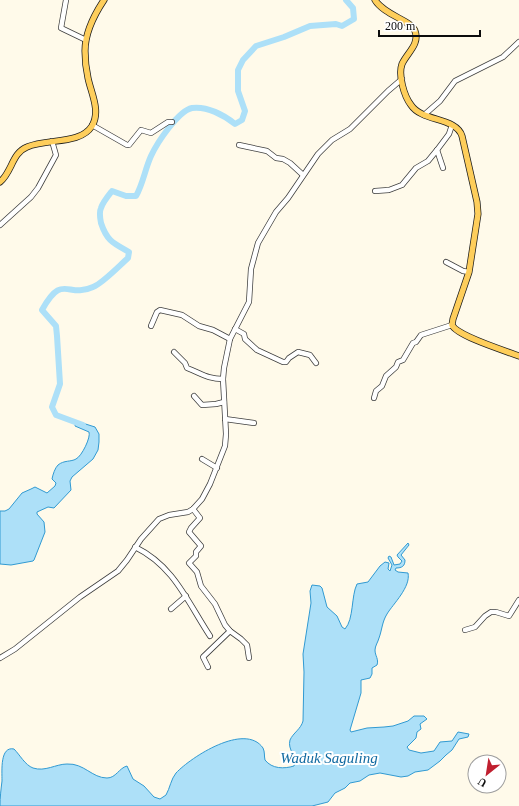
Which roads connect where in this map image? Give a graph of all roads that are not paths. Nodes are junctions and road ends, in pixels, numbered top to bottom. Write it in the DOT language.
graph roads {
  1 [pos="66,0"];
  2 [pos="104,0"];
  3 [pos="374,0"];
  4 [pos="86,40"];
  5 [pos="519,42"];
  6 [pos="402,79"];
  7 [pos="424,115"];
  8 [pos="172,122"];
  9 [pos="92,125"];
  10 [pos="452,125"];
  11 [pos="52,141"];
  12 [pos="239,145"];
  13 [pos="437,150"];
  14 [pos="443,168"];
  15 [pos="303,175"];
  16 [pos="0,182"];
  17 [pos="375,191"];
  18 [pos="0,225"];
  19 [pos="446,262"];
  20 [pos="469,272"];
  21 [pos="452,324"];
  22 [pos="151,326"];
  23 [pos="236,329"];
  24 [pos="230,339"];
  25 [pos="174,352"];
  26 [pos="519,356"];
  27 [pos="316,362"];
  28 [pos="223,378"];
  29 [pos="194,396"];
  30 [pos="374,398"];
  31 [pos="224,402"];
  32 [pos="225,419"];
  33 [pos="254,423"];
  34 [pos="202,459"];
  35 [pos="217,468"];
  36 [pos="193,509"];
  37 [pos="135,547"];
  38 [pos="186,596"];
  39 [pos="519,600"];
  40 [pos="171,609"];
  41 [pos="465,630"];
  42 [pos="230,631"];
  43 [pos="210,636"];
  44 [pos="0,658"];
  45 [pos="249,658"];
  46 [pos="208,667"];
  1 -- 4 [label="street"];
  2 -- 4 [label="main road"];
  3 -- 6 [label="main road"];
  4 -- 9 [label="main road"];
  5 -- 7 [label="street"];
  6 -- 7 [label="main road"];
  6 -- 15 [label="street"];
  7 -- 10 [label="main road"];
  8 -- 9 [label="street"];
  9 -- 11 [label="main road"];
  10 -- 13 [label="street"];
  10 -- 20 [label="main road"];
  11 -- 16 [label="main road"];
  11 -- 18 [label="street"];
  12 -- 15 [label="street"];
  13 -- 14 [label="street"];
  13 -- 17 [label="street"];
  15 -- 23 [label="street"];
  19 -- 20 [label="street"];
  20 -- 21 [label="main road"];
  21 -- 26 [label="main road"];
  21 -- 30 [label="street"];
  22 -- 24 [label="street"];
  23 -- 24 [label="street"];
  23 -- 27 [label="street"];
  24 -- 28 [label="street"];
  25 -- 28 [label="street"];
  28 -- 31 [label="street"];
  29 -- 31 [label="street"];
  31 -- 32 [label="street"];
  32 -- 33 [label="street"];
  32 -- 35 [label="street"];
  34 -- 35 [label="street"];
  35 -- 36 [label="street"];
  36 -- 37 [label="street"];
  36 -- 42 [label="street"];
  37 -- 38 [label="street"];
  37 -- 44 [label="street"];
  38 -- 40 [label="street"];
  38 -- 43 [label="street"];
  39 -- 41 [label="street"];
  42 -- 45 [label="street"];
  42 -- 46 [label="street"];
}
